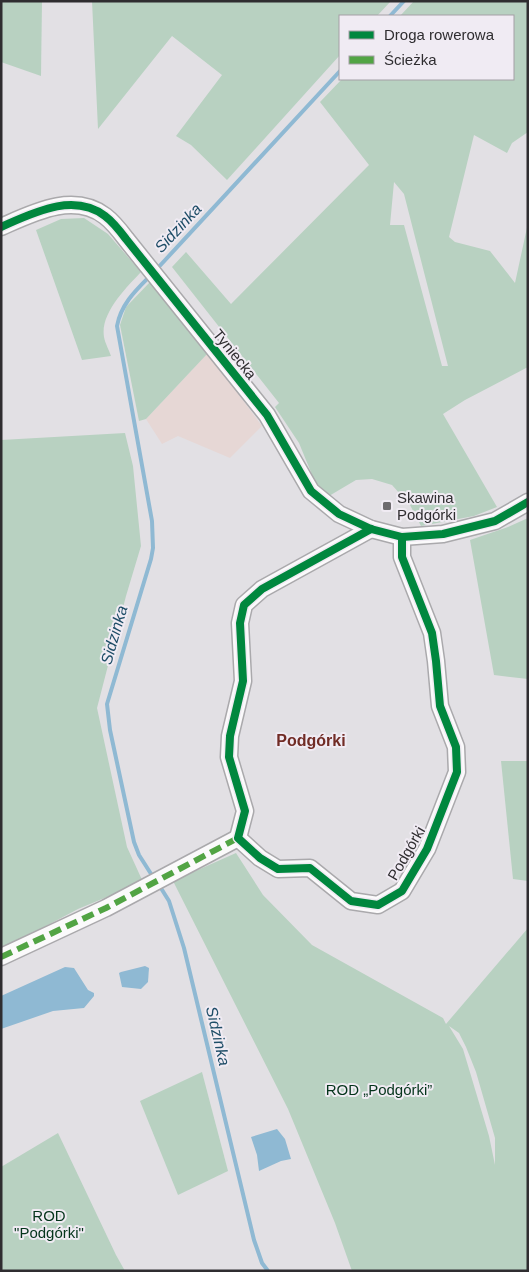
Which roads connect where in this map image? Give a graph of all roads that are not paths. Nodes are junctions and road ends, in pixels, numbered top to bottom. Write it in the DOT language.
graph roads {
  1 [pos="1,227"];
  2 [pos="528,502"];
  3 [pos="371,529"];
  4 [pos="402,537"];
  5 [pos="238,838"];
  6 [pos="1,957"];
  1 -- 3 [label="street, Tyniecka"];
  2 -- 4 [label="street, Tyniecka"];
  3 -- 4 [label="street, Tyniecka"];
  3 -- 5 [label="street"];
  4 -- 5 [label="street, Podgórki"];
  5 -- 6 [label="street"];
}
